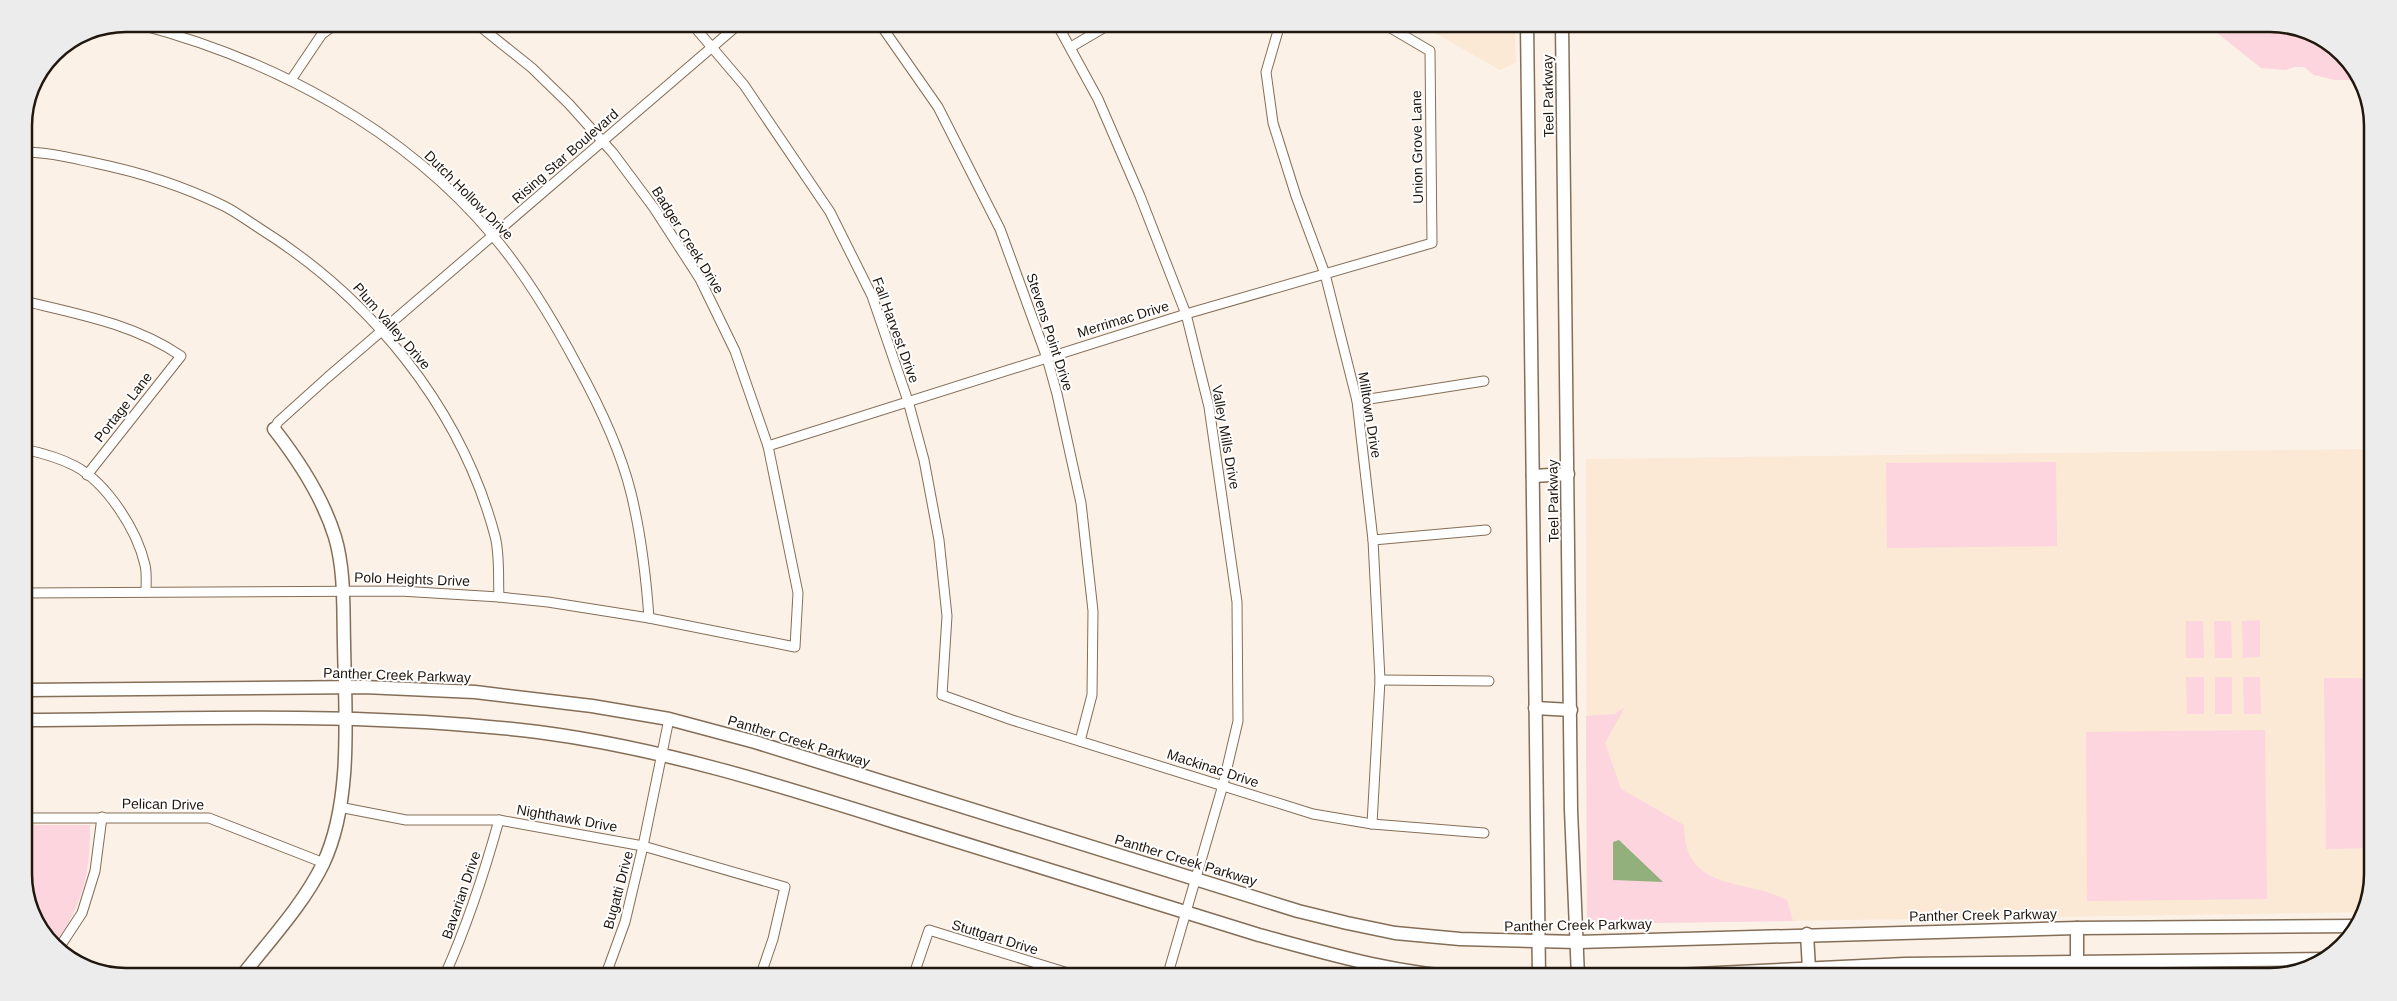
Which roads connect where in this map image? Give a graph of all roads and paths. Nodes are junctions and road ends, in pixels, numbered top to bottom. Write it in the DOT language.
graph roads {
  1 [pos="1278,32"];
  2 [pos="1398,32"];
  3 [pos="1527,32"];
  4 [pos="1562,32"];
  5 [pos="180,33"];
  6 [pos="324,33"];
  7 [pos="488,33"];
  8 [pos="700,33"];
  9 [pos="729,33"];
  10 [pos="886,33"];
  11 [pos="1062,33"];
  12 [pos="1096,33"];
  13 [pos="712,47"];
  14 [pos="1071,47"];
  15 [pos="291,80"];
  16 [pos="603,141"];
  17 [pos="33,152"];
  18 [pos="493,235"];
  19 [pos="1432,244"];
  20 [pos="1325,274"];
  21 [pos="33,303"];
  22 [pos="1186,314"];
  23 [pos="382,331"];
  24 [pos="1047,358"];
  25 [pos="1484,381"];
  26 [pos="908,402"];
  27 [pos="1357,402"];
  28 [pos="274,429"];
  29 [pos="768,446"];
  30 [pos="33,451"];
  31 [pos="1568,474"];
  32 [pos="87,475"];
  33 [pos="1533,476"];
  34 [pos="1486,530"];
  35 [pos="1373,540"];
  36 [pos="342,591"];
  37 [pos="146,592"];
  38 [pos="33,593"];
  39 [pos="498,597"];
  40 [pos="649,618"];
  41 [pos="795,647"];
  42 [pos="1380,680"];
  43 [pos="1489,681"];
  44 [pos="345,687"];
  45 [pos="33,690"];
  46 [pos="942,695"];
  47 [pos="1535,708"];
  48 [pos="1571,710"];
  49 [pos="345,718"];
  50 [pos="33,720"];
  51 [pos="669,720"];
  52 [pos="1080,741"];
  53 [pos="661,754"];
  54 [pos="1223,785"];
  55 [pos="339,807"];
  56 [pos="102,817"];
  57 [pos="33,818"];
  58 [pos="499,820"];
  59 [pos="1372,824"];
  60 [pos="1484,833"];
  61 [pos="643,846"];
  62 [pos="324,862"];
  63 [pos="1195,879"];
  64 [pos="1185,912"];
  65 [pos="2349,926"];
  66 [pos="2077,928"];
  67 [pos="1807,934"];
  68 [pos="1538,942"];
  69 [pos="1578,942"];
  70 [pos="62,943"];
  71 [pos="2312,959"];
  72 [pos="2077,962"];
  73 [pos="248,968"];
  74 [pos="448,968"];
  75 [pos="609,968"];
  76 [pos="763,968"];
  77 [pos="916,968"];
  78 [pos="1041,968"];
  79 [pos="1169,968"];
  80 [pos="1396,968"];
  81 [pos="1539,968"];
  82 [pos="1578,968"];
  83 [pos="1809,968"];
  84 [pos="1828,968"];
  1 -- 20 [label="street, Milltown Drive"];
  2 -- 19 [label="street, Union Grove Lane"];
  3 -- 33 [label="main road, Teel Parkway"];
  4 -- 31 [label="main road, Teel Parkway"];
  5 -- 15 [label="street, Dutch Hollow Drive"];
  6 -- 15 [label="street"];
  7 -- 16 [label="street, Badger Creek Drive"];
  8 -- 13 [label="street, Fall Harvest Drive"];
  9 -- 13 [label="street, Rising Star Boulevard"];
  10 -- 24 [label="street, Stevens Point Drive"];
  11 -- 14 [label="street, Valley Mills Drive"];
  12 -- 14 [label="street"];
  13 -- 16 [label="street, Rising Star Boulevard"];
  13 -- 26 [label="street, Fall Harvest Drive"];
  14 -- 22 [label="street, Valley Mills Drive"];
  15 -- 18 [label="street, Dutch Hollow Drive"];
  16 -- 18 [label="street, Rising Star Boulevard"];
  16 -- 29 [label="street, Badger Creek Drive"];
  17 -- 23 [label="street, Plum Valley Drive"];
  18 -- 23 [label="street, Rising Star Boulevard"];
  18 -- 40 [label="street, Dutch Hollow Drive"];
  19 -- 20 [label="street, Merrimac Drive"];
  20 -- 22 [label="street, Merrimac Drive"];
  20 -- 27 [label="street, Milltown Drive"];
  21 -- 32 [label="street, Portage Lane"];
  22 -- 24 [label="street, Merrimac Drive"];
  22 -- 54 [label="street, Valley Mills Drive"];
  23 -- 28 [label="street, Rising Star Boulevard"];
  23 -- 39 [label="street, Plum Valley Drive"];
  24 -- 26 [label="street, Merrimac Drive"];
  24 -- 52 [label="street, Stevens Point Drive"];
  25 -- 27 [label="street"];
  26 -- 29 [label="street, Merrimac Drive"];
  26 -- 46 [label="street, Fall Harvest Drive"];
  27 -- 35 [label="street, Milltown Drive"];
  28 -- 36 [label="main road"];
  29 -- 41 [label="street, Badger Creek Drive"];
  30 -- 32 [label="street"];
  31 -- 33 [label="main road"];
  31 -- 48 [label="main road, Teel Parkway"];
  32 -- 37 [label="street"];
  33 -- 47 [label="main road, Teel Parkway"];
  34 -- 35 [label="street"];
  35 -- 42 [label="street, Milltown Drive"];
  36 -- 37 [label="street, Polo Heights Drive"];
  36 -- 39 [label="street, Polo Heights Drive"];
  36 -- 44 [label="main road"];
  37 -- 38 [label="street, Polo Heights Drive"];
  39 -- 40 [label="street, Polo Heights Drive"];
  40 -- 41 [label="street, Polo Heights Drive"];
  42 -- 43 [label="street"];
  42 -- 59 [label="street, Milltown Drive"];
  44 -- 45 [label="main road, Panther Creek Parkway"];
  44 -- 49 [label="main road"];
  44 -- 51 [label="main road, Panther Creek Parkway"];
  46 -- 52 [label="street, Mackinac Drive"];
  47 -- 48 [label="main road"];
  47 -- 68 [label="main road, Teel Parkway"];
  48 -- 69 [label="main road, Teel Parkway"];
  49 -- 50 [label="main road"];
  49 -- 53 [label="main road"];
  49 -- 55 [label="main road"];
  51 -- 53 [label="street, Bugatti Drive"];
  51 -- 63 [label="main road, Panther Creek Parkway"];
  52 -- 54 [label="street, Mackinac Drive"];
  53 -- 61 [label="street, Bugatti Drive"];
  53 -- 64 [label="main road"];
  54 -- 59 [label="street, Mackinac Drive"];
  54 -- 63 [label="street, Valley Mills Drive"];
  55 -- 58 [label="street, Nighthawk Drive"];
  55 -- 62 [label="main road"];
  56 -- 57 [label="street, Pelican Drive"];
  56 -- 62 [label="street, Pelican Drive"];
  56 -- 70 [label="street"];
  58 -- 61 [label="street, Nighthawk Drive"];
  58 -- 74 [label="street, Bavarian Drive"];
  59 -- 60 [label="street, Mackinac Drive"];
  61 -- 75 [label="street, Bugatti Drive"];
  61 -- 76 [label="street, Nighthawk Drive"];
  62 -- 73 [label="main road"];
  63 -- 64 [label="street, Valley Mills Drive"];
  63 -- 68 [label="main road, Panther Creek Parkway"];
  64 -- 79 [label="street, Valley Mills Drive"];
  64 -- 80 [label="main road"];
  65 -- 66 [label="main road, Panther Creek Parkway"];
  66 -- 67 [label="main road, Panther Creek Parkway"];
  66 -- 72 [label="main road"];
  67 -- 69 [label="main road, Panther Creek Parkway"];
  67 -- 83 [label="main road"];
  68 -- 69 [label="main road, Panther Creek Parkway"];
  68 -- 81 [label="main road, Teel Parkway"];
  69 -- 82 [label="main road, Teel Parkway"];
  71 -- 72 [label="main road"];
  72 -- 84 [label="main road"];
  77 -- 78 [label="street, Stuttgart Drive"];
}
